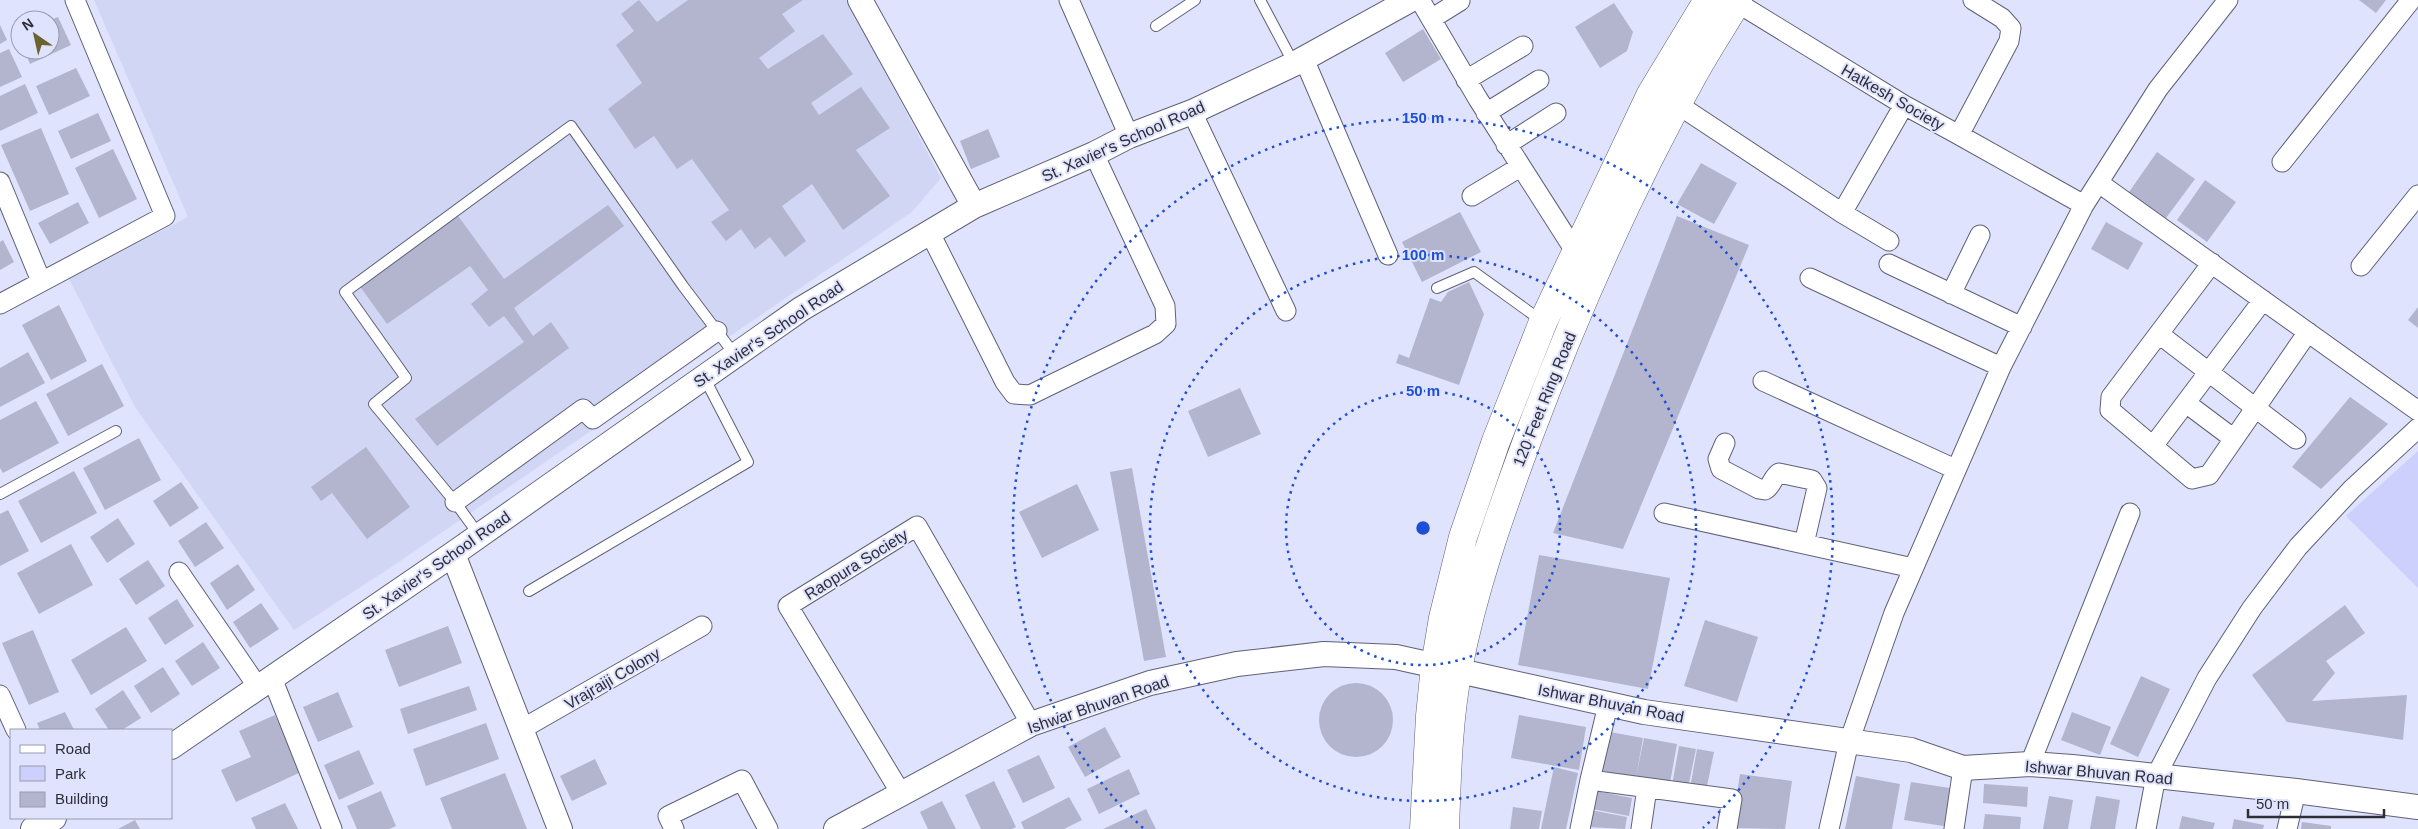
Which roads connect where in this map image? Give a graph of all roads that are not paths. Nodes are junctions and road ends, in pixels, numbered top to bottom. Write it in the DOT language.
graph roads {
  1 [pos="75,0"];
  2 [pos="860,0"];
  3 [pos="1069,0"];
  4 [pos="1194,0"];
  5 [pos="1260,0"];
  6 [pos="1410,0"];
  7 [pos="1420,0"];
  8 [pos="1708,0"];
  9 [pos="1973,0"];
  10 [pos="2228,0"];
  11 [pos="2411,0"];
  12 [pos="1737,1"];
  13 [pos="1460,2"];
  14 [pos="1431,19"];
  15 [pos="1156,26"];
  16 [pos="1523,46"];
  17 [pos="1299,62"];
  18 [pos="1466,80"];
  19 [pos="1539,80"];
  20 [pos="1677,104"];
  21 [pos="1904,105"];
  22 [pos="1192,112"];
  23 [pos="1486,113"];
  24 [pos="1556,113"];
  25 [pos="1958,135"];
  26 [pos="1129,136"];
  27 [pos="1506,145"];
  28 [pos="1094,154"];
  29 [pos="2282,162"];
  30 [pos="1520,166"];
  31 [pos="0,182"];
  32 [pos="2099,182"];
  33 [pos="2418,195"];
  34 [pos="1472,196"];
  35 [pos="2084,205"];
  36 [pos="974,206"];
  37 [pos="1842,213"];
  38 [pos="930,233"];
  39 [pos="1980,235"];
  40 [pos="1889,241"];
  41 [pos="1575,251"];
  42 [pos="1388,255"];
  43 [pos="2212,263"];
  44 [pos="1889,264"];
  45 [pos="2362,266"];
  46 [pos="1810,278"];
  47 [pos="41,281"];
  48 [pos="1437,288"];
  49 [pos="1952,294"];
  50 [pos="2263,300"];
  51 [pos="0,304"];
  52 [pos="1286,311"];
  53 [pos="1543,322"];
  54 [pos="2022,327"];
  55 [pos="717,331"];
  56 [pos="2308,332"];
  57 [pos="2159,334"];
  58 [pos="735,355"];
  59 [pos="2001,367"];
  60 [pos="2209,373"];
  61 [pos="704,377"];
  62 [pos="1764,381"];
  63 [pos="2186,403"];
  64 [pos="2255,409"];
  65 [pos="2418,411"];
  66 [pos="2418,428"];
  67 [pos="116,431"];
  68 [pos="2234,439"];
  69 [pos="2296,439"];
  70 [pos="1726,442"];
  71 [pos="2153,446"];
  72 [pos="1955,469"];
  73 [pos="0,494"];
  74 [pos="455,502"];
  75 [pos="1664,513"];
  76 [pos="2130,513"];
  77 [pos="479,536"];
  78 [pos="1804,544"];
  79 [pos="453,554"];
  80 [pos="1913,568"];
  81 [pos="179,572"];
  82 [pos="529,591"];
  83 [pos="702,626"];
  84 [pos="1446,669"];
  85 [pos="265,682"];
  86 [pos="0,695"];
  87 [pos="1608,705"];
  88 [pos="1031,724"];
  89 [pos="16,729"];
  90 [pos="522,729"];
  91 [pos="1849,742"];
  92 [pos="172,745"];
  93 [pos="2030,764"];
  94 [pos="1963,768"];
  95 [pos="2156,776"];
  96 [pos="1590,780"];
  97 [pos="1647,788"];
  98 [pos="2296,791"];
  99 [pos="902,795"];
  100 [pos="2418,807"];
  101 [pos="52,819"];
  102 [pos="33,829"];
  103 [pos="332,829"];
  104 [pos="560,829"];
  105 [pos="674,829"];
  106 [pos="768,829"];
  107 [pos="836,829"];
  108 [pos="1424,829"];
  109 [pos="1445,829"];
  110 [pos="1580,829"];
  111 [pos="1641,829"];
  112 [pos="1727,829"];
  113 [pos="1829,829"];
  114 [pos="1954,829"];
  115 [pos="2146,829"];
  116 [pos="2287,829"];
  1 -- 47 [label="street"];
  2 -- 36 [label="street"];
  3 -- 26 [label="street"];
  4 -- 15 [label="lane"];
  5 -- 17 [label="lane"];
  6 -- 17 [label="street, St. Xavier's School Road"];
  7 -- 14 [label="street"];
  8 -- 41 [label="main road, 120 Feet Ring Road"];
  9 -- 25 [label="street, Hatkesh Society"];
  10 -- 32 [label="street"];
  11 -- 29 [label="street"];
  12 -- 20 [label="main road, 120 Feet Ring Road"];
  12 -- 21 [label="street, Hatkesh Society"];
  13 -- 14 [label="street"];
  14 -- 18 [label="street"];
  16 -- 18 [label="street"];
  17 -- 22 [label="street, St. Xavier's School Road"];
  17 -- 42 [label="street"];
  18 -- 23 [label="street"];
  19 -- 23 [label="street"];
  20 -- 37 [label="street"];
  20 -- 84 [label="main road, 120 Feet Ring Road"];
  21 -- 25 [label="street, Hatkesh Society"];
  21 -- 37 [label="street"];
  22 -- 26 [label="street, St. Xavier's School Road"];
  22 -- 52 [label="street"];
  23 -- 27 [label="street"];
  24 -- 27 [label="street"];
  25 -- 35 [label="street"];
  26 -- 28 [label="street, St. Xavier's School Road"];
  27 -- 30 [label="street"];
  28 -- 36 [label="street, St. Xavier's School Road"];
  28 -- 38 [label="street"];
  30 -- 34 [label="street"];
  30 -- 41 [label="street"];
  31 -- 47 [label="street"];
  32 -- 35 [label="street"];
  32 -- 43 [label="street"];
  33 -- 45 [label="street"];
  35 -- 54 [label="street"];
  36 -- 38 [label="street, St. Xavier's School Road"];
  37 -- 40 [label="street"];
  38 -- 58 [label="street, St. Xavier's School Road"];
  39 -- 49 [label="street"];
  41 -- 53 [label="main road, 120 Feet Ring Road"];
  43 -- 50 [label="street"];
  43 -- 57 [label="street"];
  44 -- 49 [label="street"];
  46 -- 59 [label="street"];
  47 -- 51 [label="street"];
  48 -- 53 [label="lane"];
  49 -- 54 [label="street"];
  50 -- 56 [label="street"];
  50 -- 60 [label="street"];
  53 -- 84 [label="main road, 120 Feet Ring Road"];
  54 -- 59 [label="street"];
  55 -- 58 [label="lane"];
  55 -- 74 [label="street"];
  55 -- 74 [label="lane"];
  56 -- 64 [label="street"];
  56 -- 65 [label="street"];
  57 -- 60 [label="street"];
  57 -- 71 [label="street"];
  58 -- 61 [label="street, St. Xavier's School Road"];
  59 -- 72 [label="street"];
  60 -- 63 [label="street"];
  60 -- 64 [label="street"];
  61 -- 77 [label="street, St. Xavier's School Road"];
  61 -- 82 [label="lane"];
  62 -- 72 [label="street"];
  63 -- 68 [label="street"];
  63 -- 71 [label="street"];
  64 -- 68 [label="street"];
  64 -- 69 [label="street"];
  66 -- 95 [label="street"];
  67 -- 73 [label="lane"];
  68 -- 71 [label="street"];
  70 -- 78 [label="street"];
  72 -- 80 [label="street"];
  74 -- 77 [label="lane"];
  75 -- 78 [label="street"];
  76 -- 93 [label="street"];
  77 -- 79 [label="street, St. Xavier's School Road"];
  78 -- 80 [label="street"];
  79 -- 85 [label="street, St. Xavier's School Road"];
  79 -- 90 [label="street"];
  80 -- 91 [label="street"];
  81 -- 85 [label="street"];
  83 -- 90 [label="street, Vrajraiji Colony"];
  84 -- 87 [label="street, Ishwar Bhuvan Road"];
  84 -- 88 [label="street, Ishwar Bhuvan Road"];
  84 -- 108 [label="main road, 120 Feet Ring Road"];
  84 -- 109 [label="main road, 120 Feet Ring Road"];
  85 -- 92 [label="street, St. Xavier's School Road"];
  85 -- 103 [label="street"];
  86 -- 89 [label="street"];
  87 -- 91 [label="street, Ishwar Bhuvan Road"];
  87 -- 96 [label="street"];
  88 -- 99 [label="street, Ishwar Bhuvan Road"];
  88 -- 99 [label="street, Raopura Society"];
  90 -- 104 [label="street"];
  91 -- 94 [label="street, Ishwar Bhuvan Road"];
  91 -- 113 [label="street"];
  93 -- 94 [label="street, Ishwar Bhuvan Road"];
  93 -- 95 [label="street, Ishwar Bhuvan Road"];
  94 -- 114 [label="street"];
  95 -- 98 [label="street, Ishwar Bhuvan Road"];
  95 -- 115 [label="street"];
  96 -- 97 [label="street"];
  96 -- 110 [label="street"];
  97 -- 111 [label="street"];
  97 -- 112 [label="street"];
  98 -- 100 [label="street, Ishwar Bhuvan Road"];
  98 -- 116 [label="street"];
  99 -- 107 [label="street, Ishwar Bhuvan Road"];
  101 -- 102 [label="street"];
  105 -- 106 [label="street"];
}
